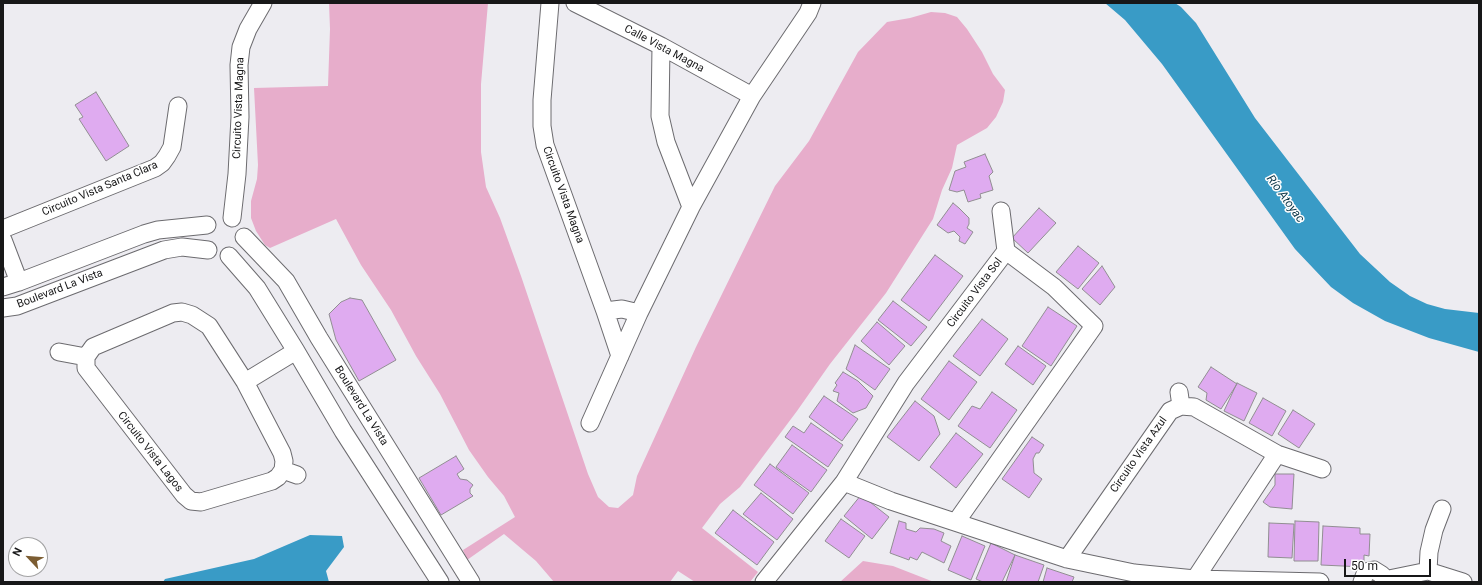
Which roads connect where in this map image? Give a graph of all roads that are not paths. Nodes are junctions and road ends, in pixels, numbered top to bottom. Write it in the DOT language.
graph roads {
  1 [pos="263,3"];
  2 [pos="550,3"];
  3 [pos="575,3"];
  4 [pos="811,3"];
  5 [pos="660,46"];
  6 [pos="752,96"];
  7 [pos="178,106"];
  8 [pos="691,207"];
  9 [pos="1001,211"];
  10 [pos="232,218"];
  11 [pos="207,225"];
  12 [pos="3,229"];
  13 [pos="244,237"];
  14 [pos="3,240"];
  15 [pos="208,250"];
  16 [pos="1006,251"];
  17 [pos="229,256"];
  18 [pos="19,282"];
  19 [pos="3,287"];
  20 [pos="3,308"];
  21 [pos="605,311"];
  22 [pos="639,313"];
  23 [pos="296,351"];
  24 [pos="59,352"];
  25 [pos="620,356"];
  26 [pos="86,357"];
  27 [pos="245,382"];
  28 [pos="590,423"];
  29 [pos="1277,454"];
  30 [pos="1322,468"];
  31 [pos="844,482"];
  32 [pos="1442,509"];
  33 [pos="433,521"];
  34 [pos="956,522"];
  35 [pos="410,536"];
  36 [pos="1066,559"];
  37 [pos="1428,571"];
  38 [pos="1196,579"];
  39 [pos="1384,581"];
  40 [pos="440,582"];
  41 [pos="471,582"];
  42 [pos="764,582"];
  43 [pos="1320,582"];
  44 [pos="1362,582"];
  45 [pos="1463,582"];
  1 -- 10 [label="street, Circuito Vista Magna"];
  2 -- 21 [label="street, Circuito Vista Magna"];
  3 -- 5 [label="street, Calle Vista Magna"];
  4 -- 6 [label="street"];
  5 -- 6 [label="street, Calle Vista Magna"];
  5 -- 8 [label="street"];
  6 -- 8 [label="street"];
  7 -- 12 [label="street, Circuito Vista Santa Clara"];
  8 -- 22 [label="street"];
  9 -- 16 [label="street"];
  10 -- 11 [label="street"];
  10 -- 13 [label="street"];
  11 -- 15 [label="street"];
  11 -- 18 [label="street, Boulevard La Vista"];
  13 -- 17 [label="street"];
  13 -- 33 [label="street, Boulevard La Vista"];
  14 -- 18 [label="street"];
  15 -- 17 [label="street"];
  15 -- 20 [label="street, Boulevard La Vista"];
  16 -- 31 [label="street, Circuito Vista Sol"];
  16 -- 34 [label="street, Circuito Vista Sol"];
  17 -- 23 [label="street"];
  18 -- 19 [label="street, Boulevard La Vista"];
  21 -- 22 [label="street"];
  21 -- 25 [label="street, Circuito Vista Magna"];
  22 -- 25 [label="street"];
  23 -- 27 [label="street"];
  23 -- 35 [label="street"];
  24 -- 26 [label="street"];
  25 -- 28 [label="street"];
  26 -- 27 [label="street, Circuito Vista Lagos"];
  26 -- 27 [label="street, Circuito Vista Lagos"];
  29 -- 30 [label="street, Circuito Vista Azul"];
  29 -- 36 [label="street, Circuito Vista Azul"];
  29 -- 38 [label="street"];
  31 -- 34 [label="street"];
  31 -- 42 [label="street, Circuito Vista Sol"];
  32 -- 37 [label="street"];
  33 -- 35 [label="street"];
  33 -- 41 [label="street, Boulevard La Vista"];
  34 -- 36 [label="street"];
  35 -- 40 [label="street"];
  36 -- 38 [label="street"];
  37 -- 39 [label="street"];
  37 -- 45 [label="street"];
  38 -- 43 [label="street"];
  39 -- 44 [label="street"];
}
